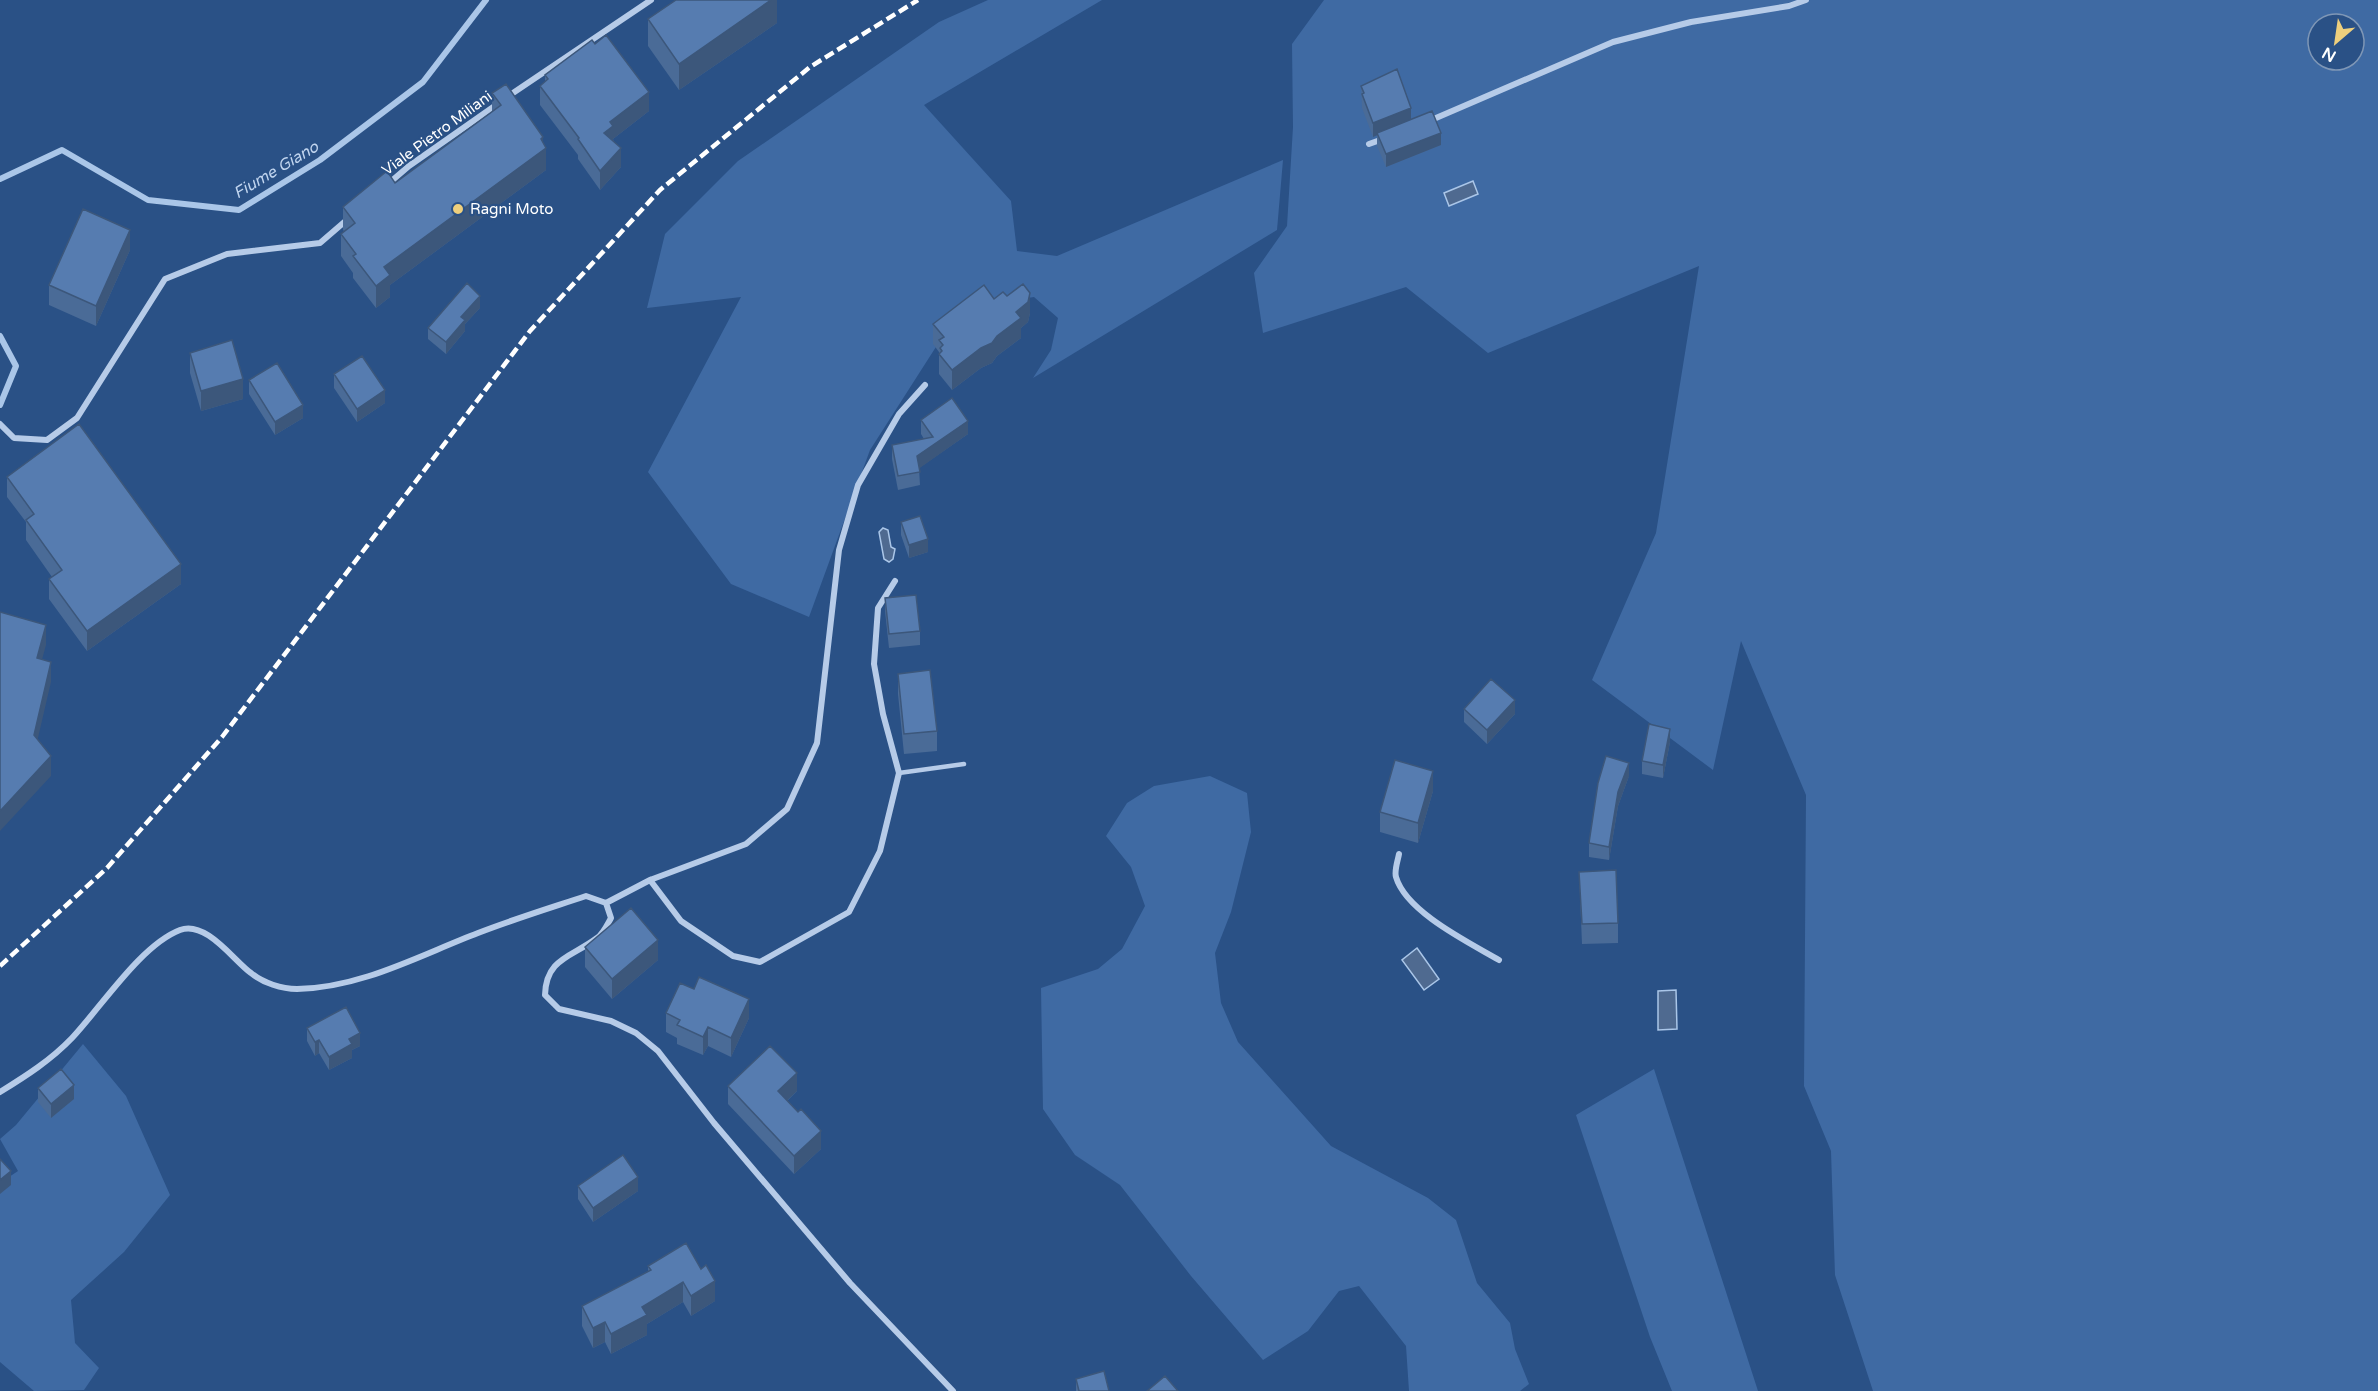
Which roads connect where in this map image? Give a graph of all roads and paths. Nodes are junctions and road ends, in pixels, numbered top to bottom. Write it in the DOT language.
graph roads {
  1 [pos="651,0"];
  2 [pos="1806,0"];
  3 [pos="1418,126"];
  4 [pos="1389,137"];
  5 [pos="1369,144"];
  6 [pos="382,189"];
  7 [pos="356,212"];
  8 [pos="925,385"];
  9 [pos="0,424"];
  10 [pos="895,581"];
  11 [pos="964,764"];
  12 [pos="899,773"];
  13 [pos="1399,854"];
  14 [pos="650,880"];
  15 [pos="606,903"];
  16 [pos="1499,960"];
  17 [pos="0,1092"];
  18 [pos="953,1391"];
  1 -- 6 [label="street, Viale Pietro Miliani"];
  2 -- 3 [label="street"];
  4 -- 5 [label="street"];
  7 -- 9 [label="street"];
  8 -- 14 [label="street"];
  10 -- 12 [label="street"];
  11 -- 12 [label="lane"];
  12 -- 14 [label="street"];
  13 -- 16 [label="street"];
  14 -- 15 [label="street"];
  15 -- 17 [label="street"];
  15 -- 18 [label="street"];
}
